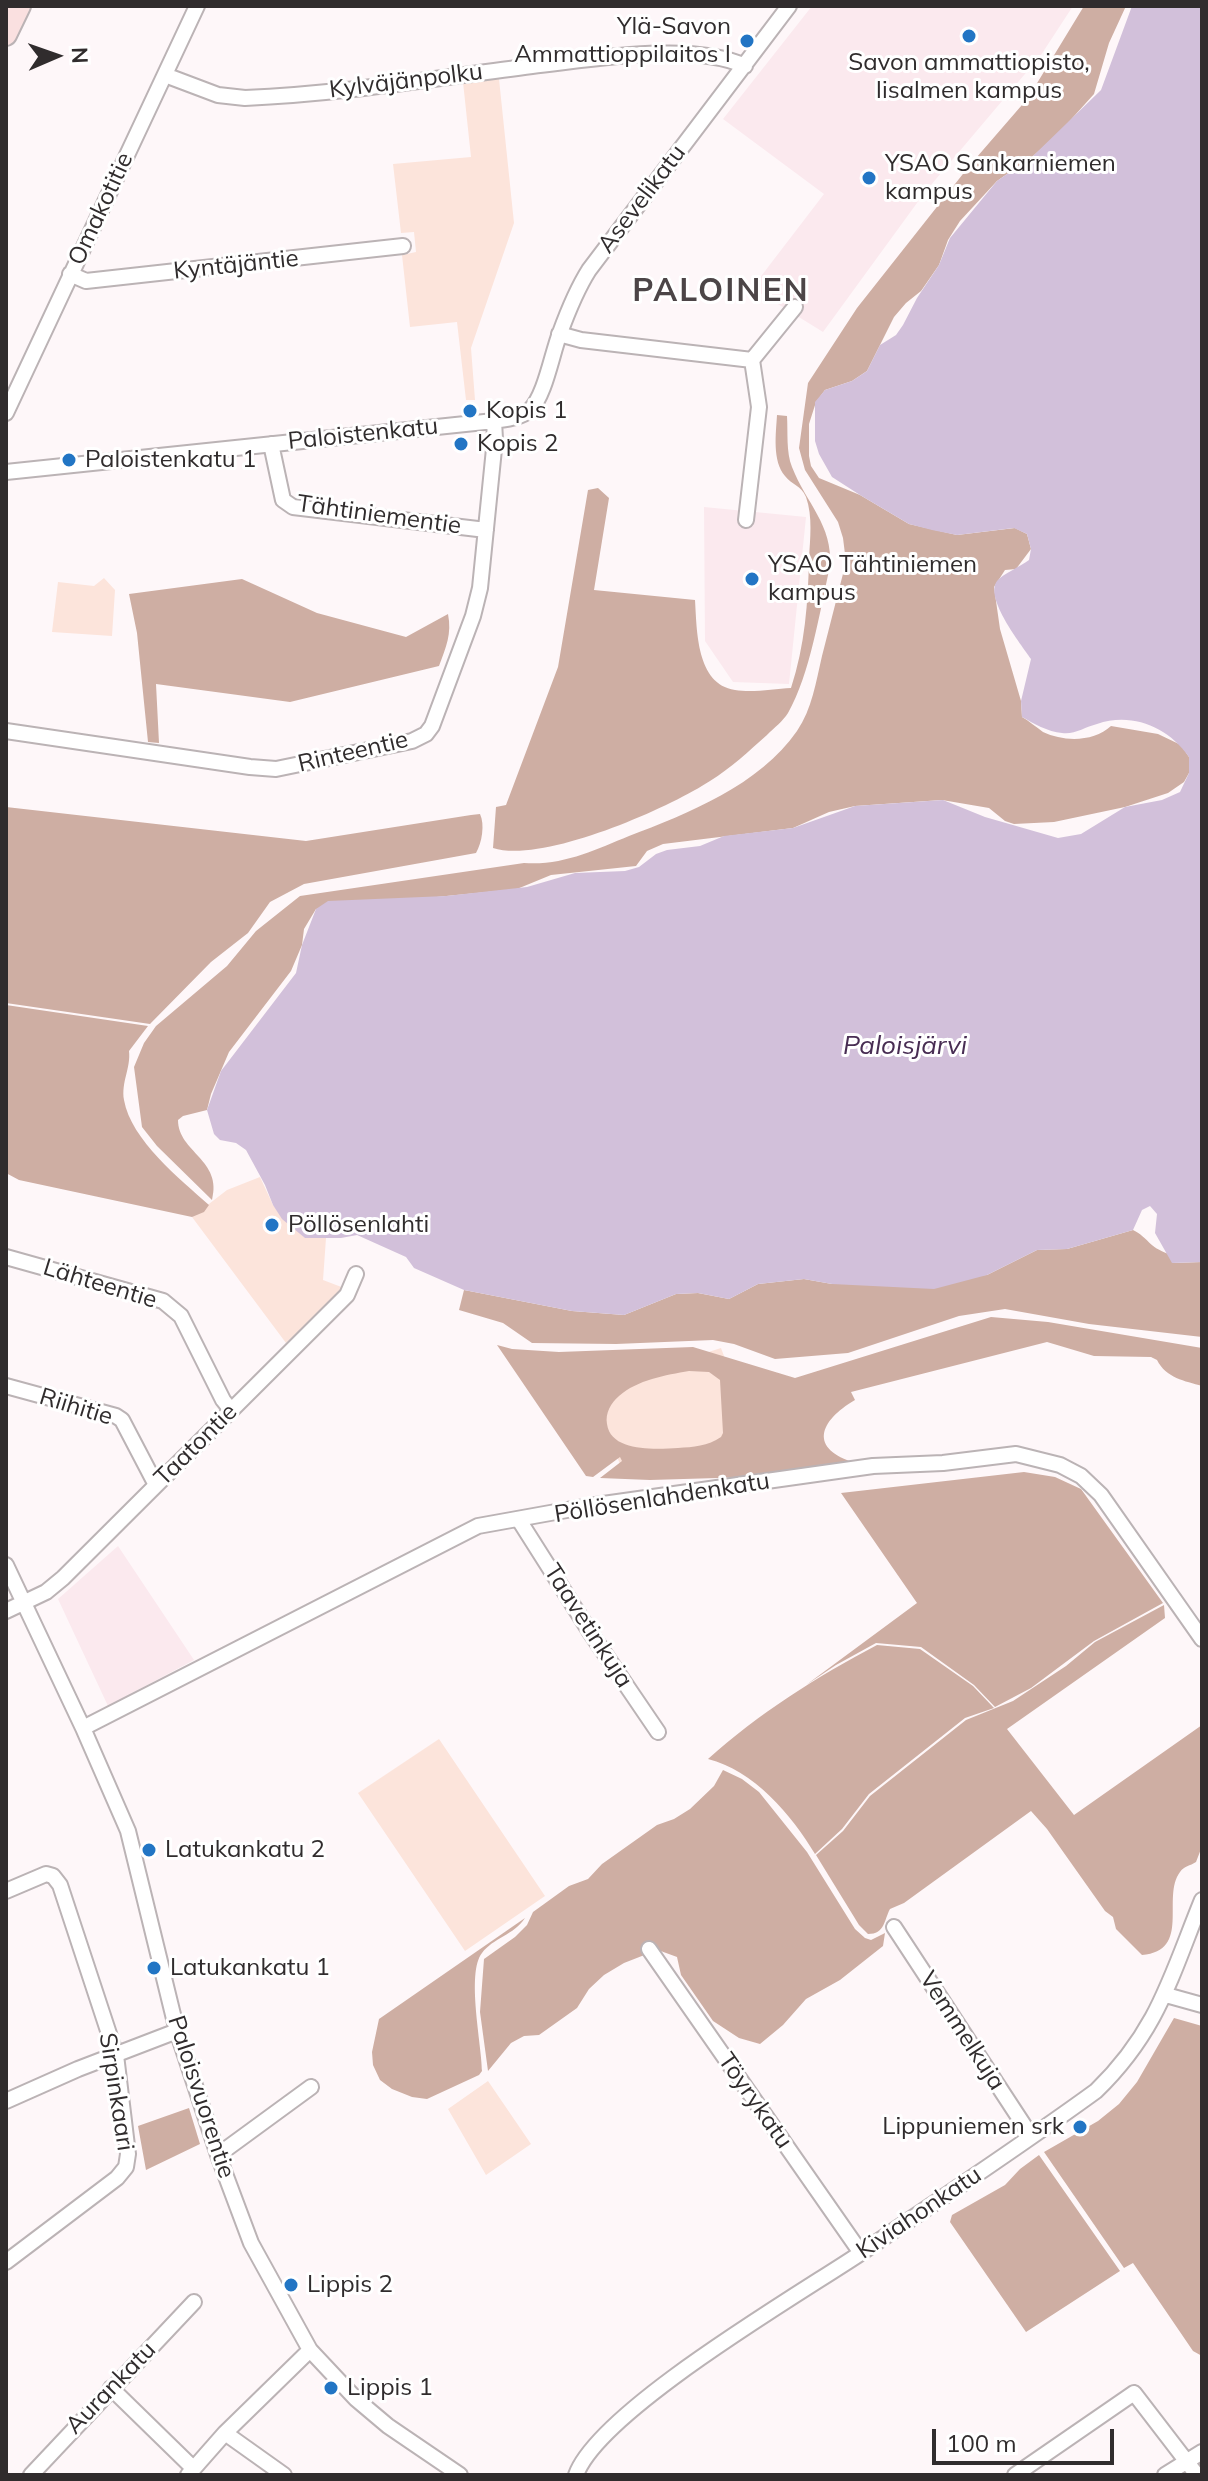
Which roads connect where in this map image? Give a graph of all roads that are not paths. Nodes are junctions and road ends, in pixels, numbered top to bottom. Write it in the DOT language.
graph roads {
  1 [pos="20,6"];
  2 [pos="197,6"];
  3 [pos="789,6"];
  4 [pos="6,35"];
  5 [pos="745,66"];
  6 [pos="165,75"];
  7 [pos="403,246"];
  8 [pos="70,274"];
  9 [pos="795,307"];
  10 [pos="559,334"];
  11 [pos="752,360"];
  12 [pos="528,411"];
  13 [pos="6,413"];
  14 [pos="494,421"];
  15 [pos="271,444"];
  16 [pos="6,472"];
  17 [pos="746,520"];
  18 [pos="486,530"];
  19 [pos="6,731"];
  20 [pos="6,1257"];
  21 [pos="356,1274"];
  22 [pos="6,1386"];
  23 [pos="231,1410"];
  24 [pos="156,1485"];
  25 [pos="519,1520"];
  26 [pos="6,1565"];
  27 [pos="24,1603"];
  28 [pos="6,1611"];
  29 [pos="1202,1639"];
  30 [pos="83,1728"];
  31 [pos="658,1732"];
  32 [pos="6,1891"];
  33 [pos="1202,1900"];
  34 [pos="894,1927"];
  35 [pos="649,1949"];
  36 [pos="1166,1995"];
  37 [pos="1202,2005"];
  38 [pos="177,2031"];
  39 [pos="116,2055"];
  40 [pos="311,2087"];
  41 [pos="6,2101"];
  42 [pos="1031,2136"];
  43 [pos="218,2155"];
  44 [pos="861,2253"];
  45 [pos="6,2262"];
  46 [pos="194,2302"];
  47 [pos="310,2350"];
  48 [pos="111,2388"];
  49 [pos="225,2433"];
  50 [pos="1202,2452"];
  51 [pos="1187,2459"];
  52 [pos="191,2472"];
  53 [pos="31,2475"];
  54 [pos="284,2475"];
  55 [pos="460,2475"];
  56 [pos="576,2475"];
  57 [pos="1015,2475"];
  58 [pos="1165,2475"];
  59 [pos="1197,2475"];
  1 -- 4 [label="main road"];
  2 -- 6 [label="street, Omakotitie"];
  3 -- 5 [label="street, Asevelikatu"];
  5 -- 6 [label="street, Kylväjänpolku"];
  5 -- 10 [label="street, Asevelikatu"];
  6 -- 8 [label="street, Omakotitie"];
  7 -- 8 [label="street, Kyntäjäntie"];
  8 -- 13 [label="street, Omakotitie"];
  9 -- 11 [label="street"];
  10 -- 11 [label="street"];
  10 -- 12 [label="street, Asevelikatu"];
  11 -- 17 [label="street"];
  12 -- 14 [label="street, Paloistenkatu"];
  14 -- 15 [label="street, Paloistenkatu"];
  14 -- 18 [label="street, Rinteentie"];
  15 -- 16 [label="street, Paloistenkatu"];
  15 -- 18 [label="street, Tähtiniementie"];
  18 -- 19 [label="street, Rinteentie"];
  20 -- 23 [label="street, Lähteentie"];
  21 -- 23 [label="street, Taatontie"];
  22 -- 24 [label="street, Riihitie"];
  23 -- 24 [label="street, Taatontie"];
  24 -- 27 [label="street, Taatontie"];
  25 -- 29 [label="street, Pöllösenlahdenkatu"];
  25 -- 30 [label="street, Pöllösenlahdenkatu"];
  25 -- 31 [label="street, Taavetinkuja"];
  26 -- 27 [label="street, Paloisvuorentie"];
  27 -- 28 [label="street, Taatontie"];
  27 -- 30 [label="street, Paloisvuorentie"];
  30 -- 38 [label="street, Paloisvuorentie"];
  32 -- 39 [label="street, Sirpinkaari"];
  33 -- 36 [label="street, Kiviahonkatu"];
  34 -- 42 [label="street, Vemmelkuja"];
  35 -- 44 [label="street, Töyrykatu"];
  36 -- 37 [label="street"];
  36 -- 42 [label="street, Kiviahonkatu"];
  38 -- 39 [label="street"];
  38 -- 43 [label="street, Paloisvuorentie"];
  39 -- 41 [label="street"];
  39 -- 45 [label="street, Sirpinkaari"];
  40 -- 43 [label="street"];
  42 -- 44 [label="street, Kiviahonkatu"];
  43 -- 47 [label="street, Paloisvuorentie"];
  44 -- 56 [label="street, Kiviahonkatu"];
  46 -- 48 [label="street, Aurankatu"];
  47 -- 49 [label="street"];
  47 -- 55 [label="street, Paloisvuorentie"];
  48 -- 52 [label="street"];
  48 -- 53 [label="street, Aurankatu"];
  49 -- 52 [label="street"];
  49 -- 54 [label="street"];
  50 -- 51 [label="street"];
  51 -- 57 [label="street"];
  51 -- 58 [label="street"];
  51 -- 59 [label="street"];
}
